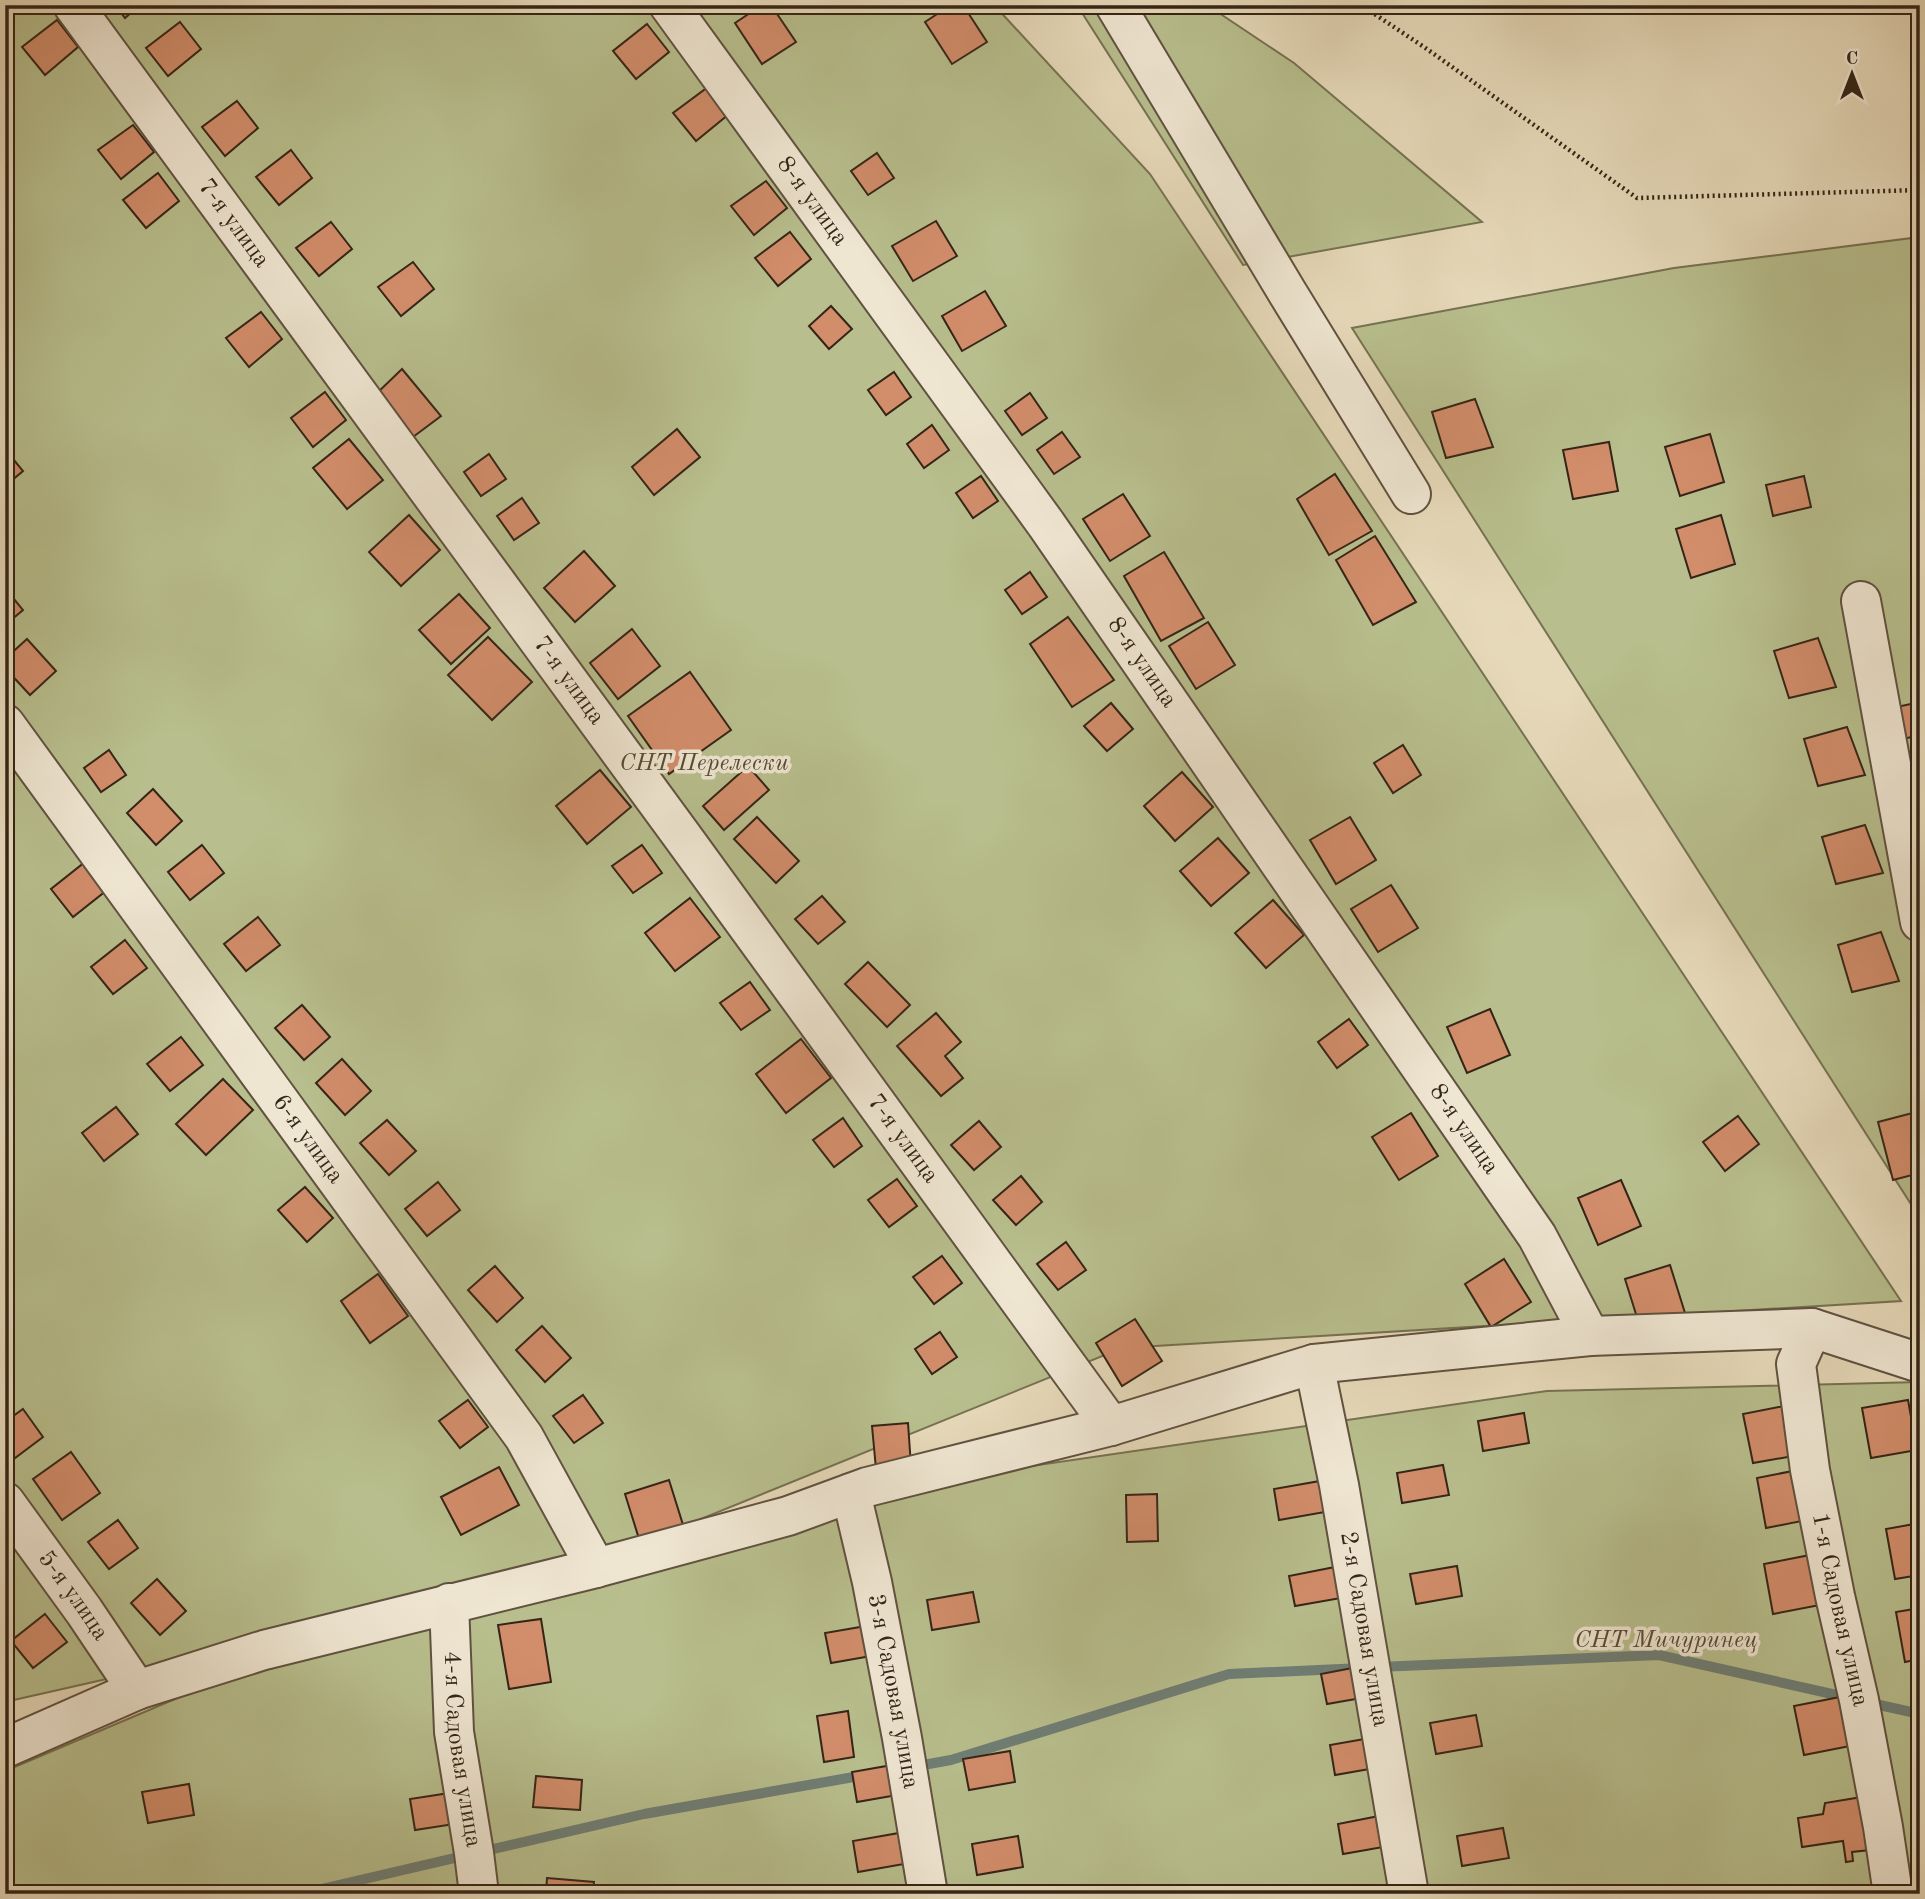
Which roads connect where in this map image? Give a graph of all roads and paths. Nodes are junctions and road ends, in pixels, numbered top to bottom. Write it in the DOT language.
graph roads {
  1 [pos="73,5"];
  2 [pos="669,5"];
  3 [pos="1115,5"];
  4 [pos="1361,5"];
  5 [pos="1920,190"];
  6 [pos="1411,494"];
  7 [pos="1861,601"];
  8 [pos="5,724"];
  9 [pos="1920,922"];
  10 [pos="1812,1328"];
  11 [pos="1590,1336"];
  12 [pos="1920,1363"];
  13 [pos="1314,1364"];
  14 [pos="1111,1426"];
  15 [pos="851,1493"];
  16 [pos="5,1502"];
  17 [pos="596,1567"];
  18 [pos="449,1603"];
  19 [pos="136,1690"];
  20 [pos="5,1748"];
  21 [pos="479,1894"];
  22 [pos="928,1894"];
  23 [pos="1409,1894"];
  24 [pos="1893,1894"];
  1 -- 14 [label="street, 7-я улица"];
  2 -- 11 [label="street, 8-я улица"];
  3 -- 6 [label="street"];
  4 -- 5 [label="path"];
  7 -- 9 [label="street"];
  8 -- 17 [label="street, 6-я улица"];
  10 -- 11 [label="street"];
  10 -- 12 [label="street"];
  10 -- 24 [label="street, 1-я Садовая улица"];
  11 -- 13 [label="street"];
  13 -- 14 [label="street"];
  13 -- 23 [label="street, 2-я Садовая улица"];
  14 -- 15 [label="street"];
  15 -- 17 [label="street"];
  15 -- 22 [label="street, 3-я Садовая улица"];
  16 -- 19 [label="street, 5-я улица"];
  17 -- 18 [label="street"];
  18 -- 19 [label="street"];
  18 -- 21 [label="street, 4-я Садовая улица"];
  19 -- 20 [label="street"];
}
